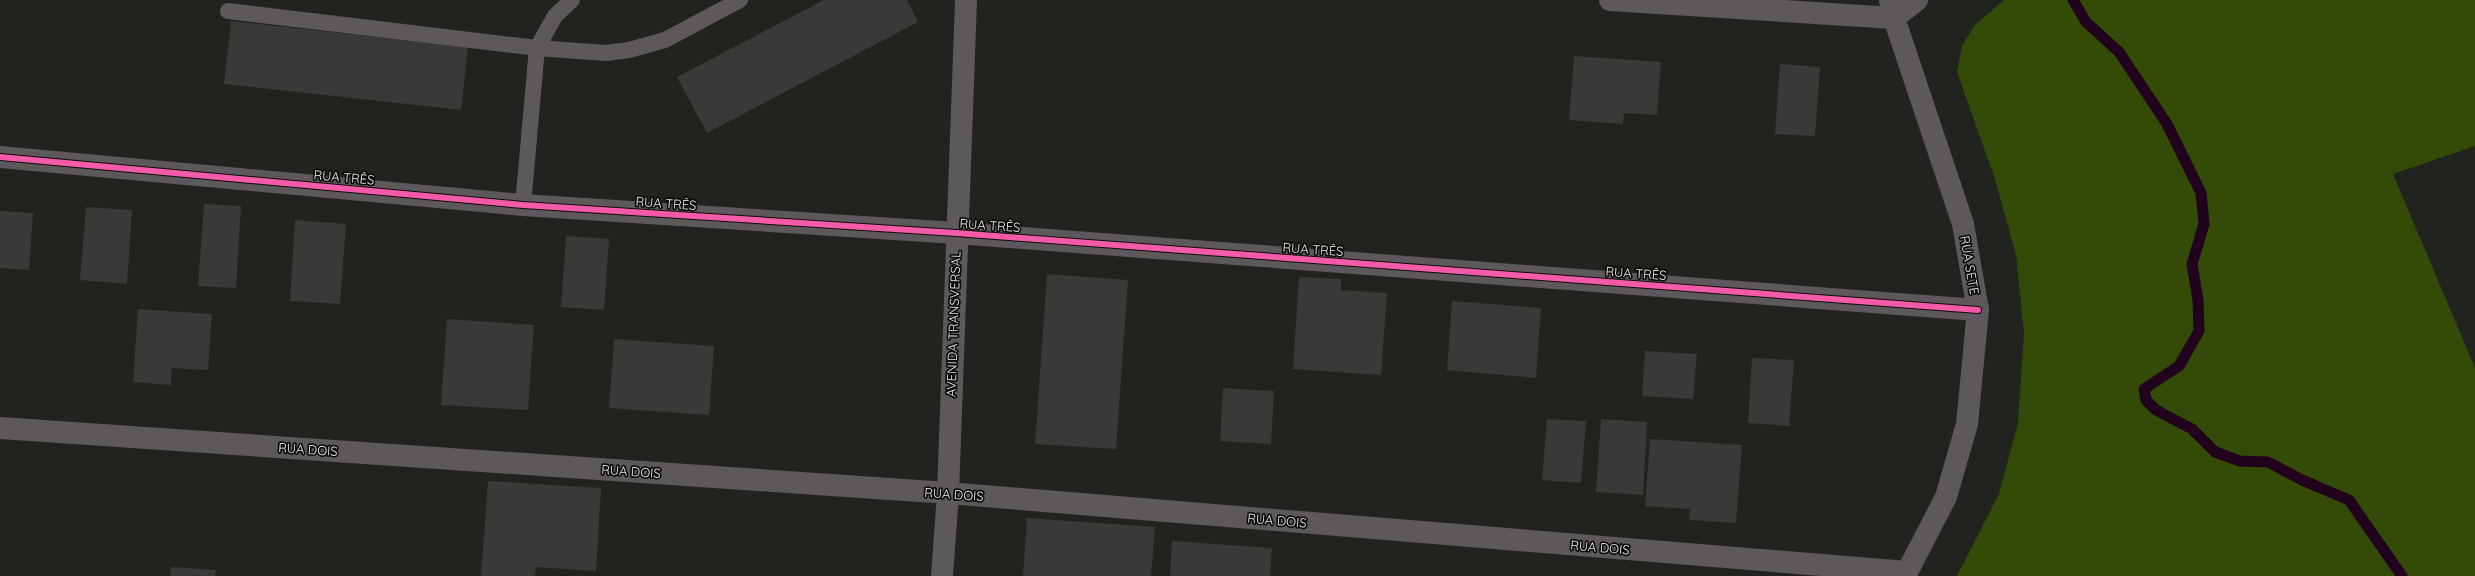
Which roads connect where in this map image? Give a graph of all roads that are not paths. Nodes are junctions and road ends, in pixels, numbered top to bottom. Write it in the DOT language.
graph roads {
  1 [pos="572,0"];
  2 [pos="740,0"];
  3 [pos="966,0"];
  4 [pos="1610,0"];
  5 [pos="1917,0"];
  6 [pos="1892,9"];
  7 [pos="228,11"];
  8 [pos="537,48"];
  9 [pos="0,157"];
  10 [pos="523,205"];
  11 [pos="956,234"];
  12 [pos="1978,310"];
  13 [pos="0,428"];
  14 [pos="948,493"];
  15 [pos="1906,574"];
  16 [pos="942,576"];
  1 -- 8 [label="lane"];
  2 -- 8 [label="lane"];
  3 -- 11 [label="street, AVENIDA TRANSVERSAL"];
  4 -- 6 [label="street"];
  5 -- 6 [label="street"];
  6 -- 12 [label="street, RUA SETE"];
  7 -- 8 [label="lane"];
  8 -- 10 [label="lane"];
  9 -- 10 [label="street, RUA TRÊS"];
  10 -- 11 [label="street, RUA TRÊS"];
  11 -- 12 [label="street, RUA TRÊS"];
  11 -- 14 [label="street, AVENIDA TRANSVERSAL"];
  12 -- 15 [label="street, RUA SETE"];
  13 -- 14 [label="street, RUA DOIS"];
  14 -- 15 [label="street, RUA DOIS"];
  14 -- 16 [label="street, AVENIDA TRANSVERSAL"];
}
